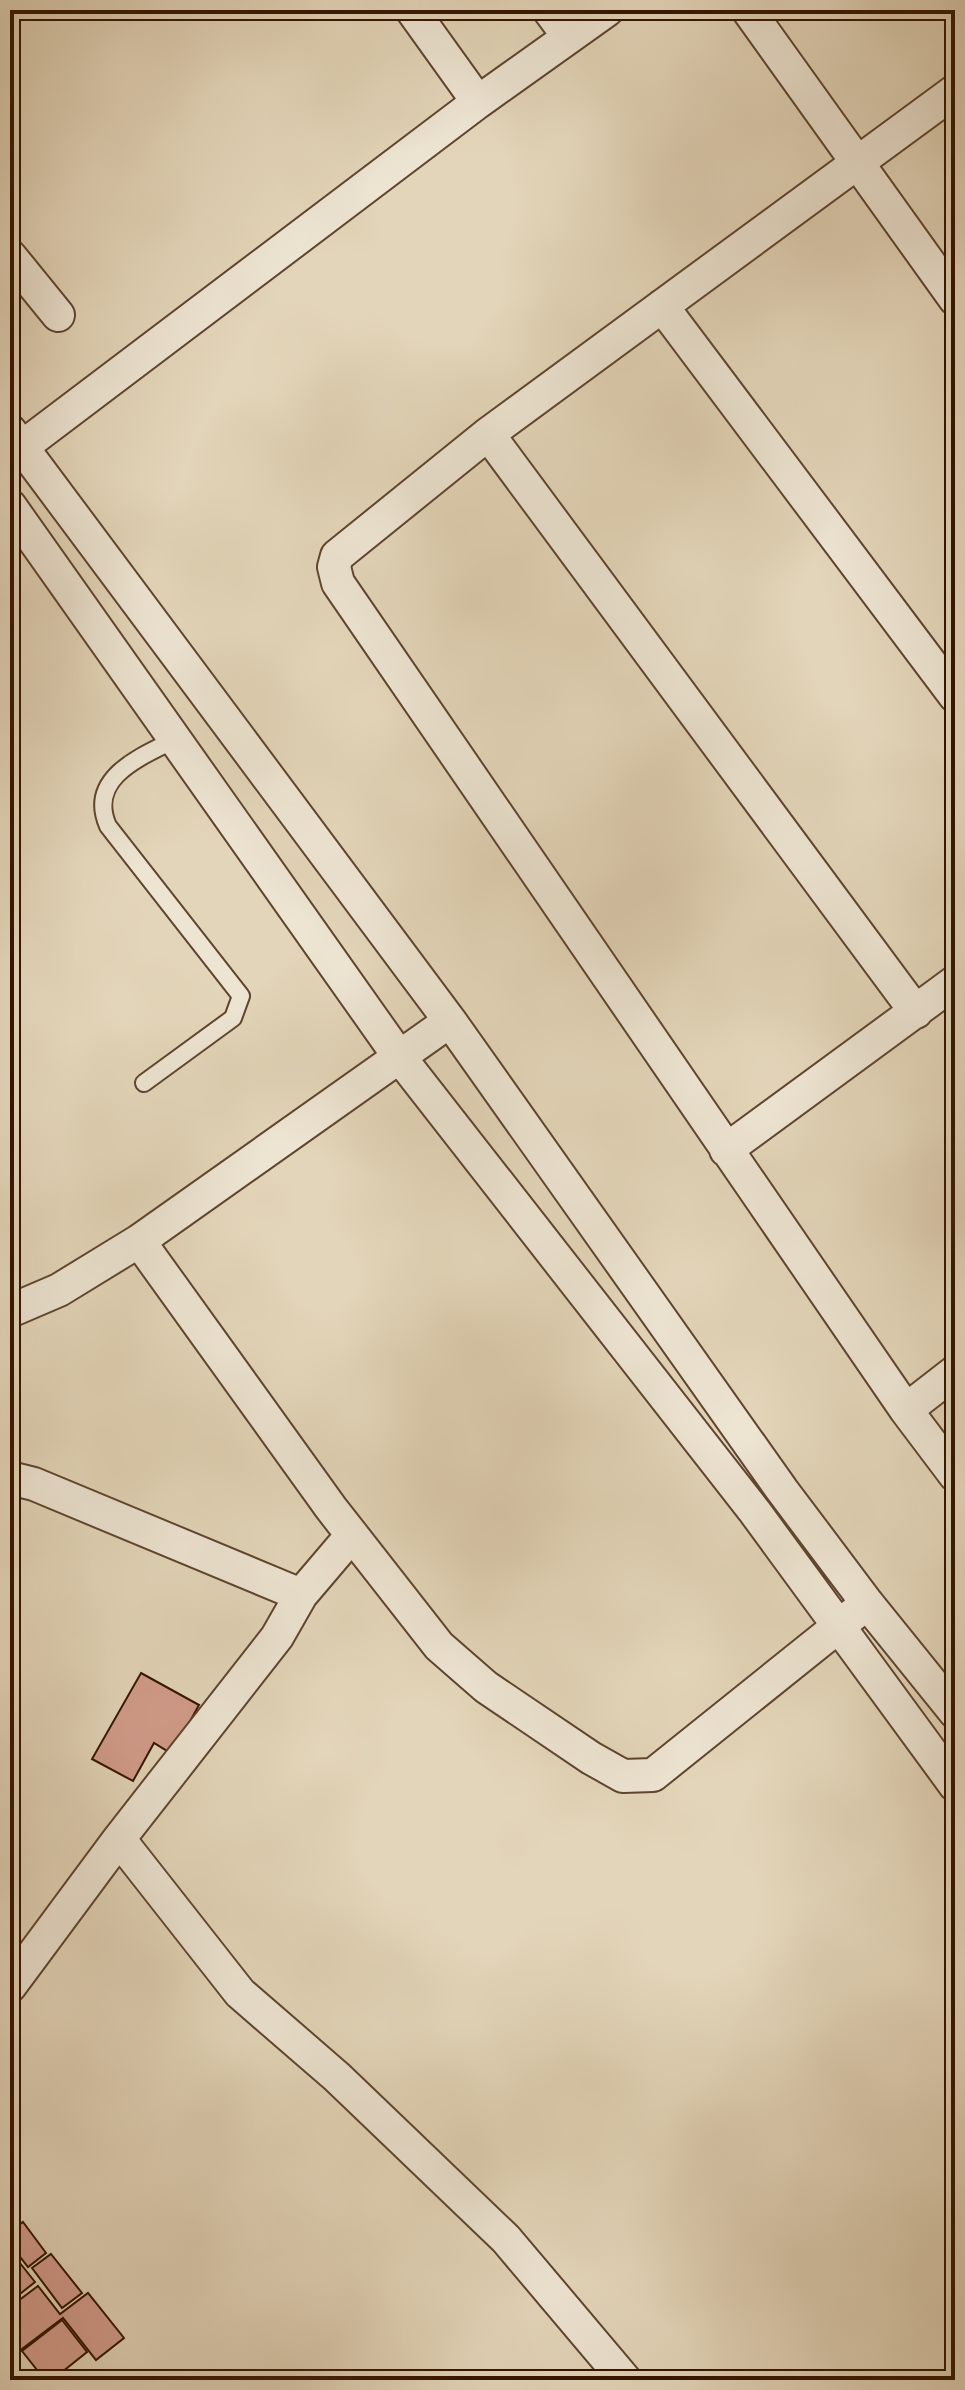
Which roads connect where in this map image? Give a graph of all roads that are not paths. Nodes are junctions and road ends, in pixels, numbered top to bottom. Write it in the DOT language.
graph roads {
  1 [pos="412,10"];
  2 [pos="549,10"];
  3 [pos="607,10"];
  4 [pos="748,10"];
  5 [pos="569,37"];
  6 [pos="955,91"];
  7 [pos="478,102"];
  8 [pos="858,162"];
  9 [pos="10,256"];
  10 [pos="955,299"];
  11 [pos="662,306"];
  12 [pos="58,315"];
  13 [pos="488,434"];
  14 [pos="16,439"];
  15 [pos="10,506"];
  16 [pos="955,696"];
  17 [pos="174,740"];
  18 [pos="955,982"];
  19 [pos="916,1012"];
  20 [pos="450,1021"];
  21 [pos="398,1055"];
  22 [pos="144,1083"];
  23 [pos="726,1150"];
  24 [pos="139,1241"];
  25 [pos="10,1311"];
  26 [pos="955,1372"];
  27 [pos="906,1410"];
  28 [pos="955,1475"];
  29 [pos="10,1478"];
  30 [pos="782,1490"];
  31 [pos="755,1512"];
  32 [pos="352,1535"];
  33 [pos="301,1595"];
  34 [pos="867,1603"];
  35 [pos="840,1625"];
  36 [pos="955,1712"];
  37 [pos="955,1785"];
  38 [pos="119,1839"];
  39 [pos="10,1986"];
  40 [pos="625,2380"];
  1 -- 7 [label="street"];
  2 -- 5 [label="street"];
  3 -- 5 [label="street"];
  4 -- 8 [label="street"];
  5 -- 7 [label="street"];
  6 -- 8 [label="street"];
  7 -- 14 [label="street"];
  8 -- 10 [label="street"];
  8 -- 11 [label="street"];
  9 -- 12 [label="street"];
  11 -- 13 [label="street"];
  11 -- 16 [label="street"];
  13 -- 19 [label="street"];
  13 -- 23 [label="street"];
  14 -- 20 [label="street"];
  15 -- 17 [label="street"];
  17 -- 21 [label="street"];
  17 -- 22 [label="lane"];
  18 -- 19 [label="street"];
  19 -- 23 [label="street"];
  20 -- 21 [label="street"];
  20 -- 30 [label="street"];
  21 -- 24 [label="street"];
  21 -- 31 [label="street"];
  23 -- 27 [label="street"];
  24 -- 25 [label="street"];
  24 -- 32 [label="street"];
  26 -- 27 [label="street"];
  27 -- 28 [label="street"];
  29 -- 33 [label="street"];
  30 -- 31 [label="street"];
  30 -- 34 [label="street"];
  31 -- 35 [label="street"];
  32 -- 33 [label="street"];
  32 -- 35 [label="street"];
  33 -- 38 [label="street"];
  34 -- 35 [label="street"];
  34 -- 36 [label="street"];
  35 -- 37 [label="street"];
  38 -- 39 [label="street"];
  38 -- 40 [label="street"];
}
